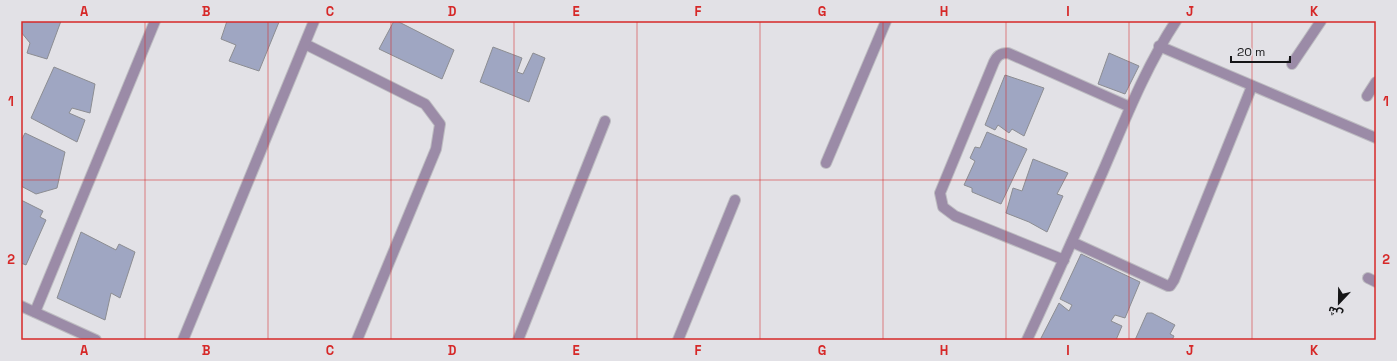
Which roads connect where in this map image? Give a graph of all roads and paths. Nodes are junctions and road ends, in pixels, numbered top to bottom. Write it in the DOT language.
graph roads {
  1 [pos="155,21"];
  2 [pos="314,21"];
  3 [pos="886,21"];
  4 [pos="1176,21"];
  5 [pos="1321,21"];
  6 [pos="305,44"];
  7 [pos="1159,46"];
  8 [pos="1292,64"];
  9 [pos="1376,82"];
  10 [pos="1252,86"];
  11 [pos="1367,96"];
  12 [pos="1130,107"];
  13 [pos="605,121"];
  14 [pos="1376,138"];
  15 [pos="826,164"];
  16 [pos="735,200"];
  17 [pos="1072,242"];
  18 [pos="1064,260"];
  19 [pos="21,306"];
  20 [pos="35,312"];
  21 [pos="96,340"];
  22 [pos="183,340"];
  23 [pos="357,340"];
  24 [pos="518,340"];
  25 [pos="678,340"];
  26 [pos="1027,340"];
  1 -- 20 [label="street"];
  2 -- 6 [label="street"];
  3 -- 15 [label="street"];
  4 -- 7 [label="street"];
  5 -- 8 [label="street"];
  6 -- 22 [label="street"];
  6 -- 23 [label="street"];
  7 -- 10 [label="street"];
  7 -- 12 [label="street"];
  9 -- 11 [label="street"];
  10 -- 14 [label="street"];
  10 -- 17 [label="street"];
  12 -- 17 [label="street"];
  12 -- 18 [label="street"];
  13 -- 24 [label="street"];
  16 -- 25 [label="street"];
  17 -- 18 [label="street"];
  18 -- 26 [label="street"];
  19 -- 20 [label="street"];
  20 -- 21 [label="street"];
}
